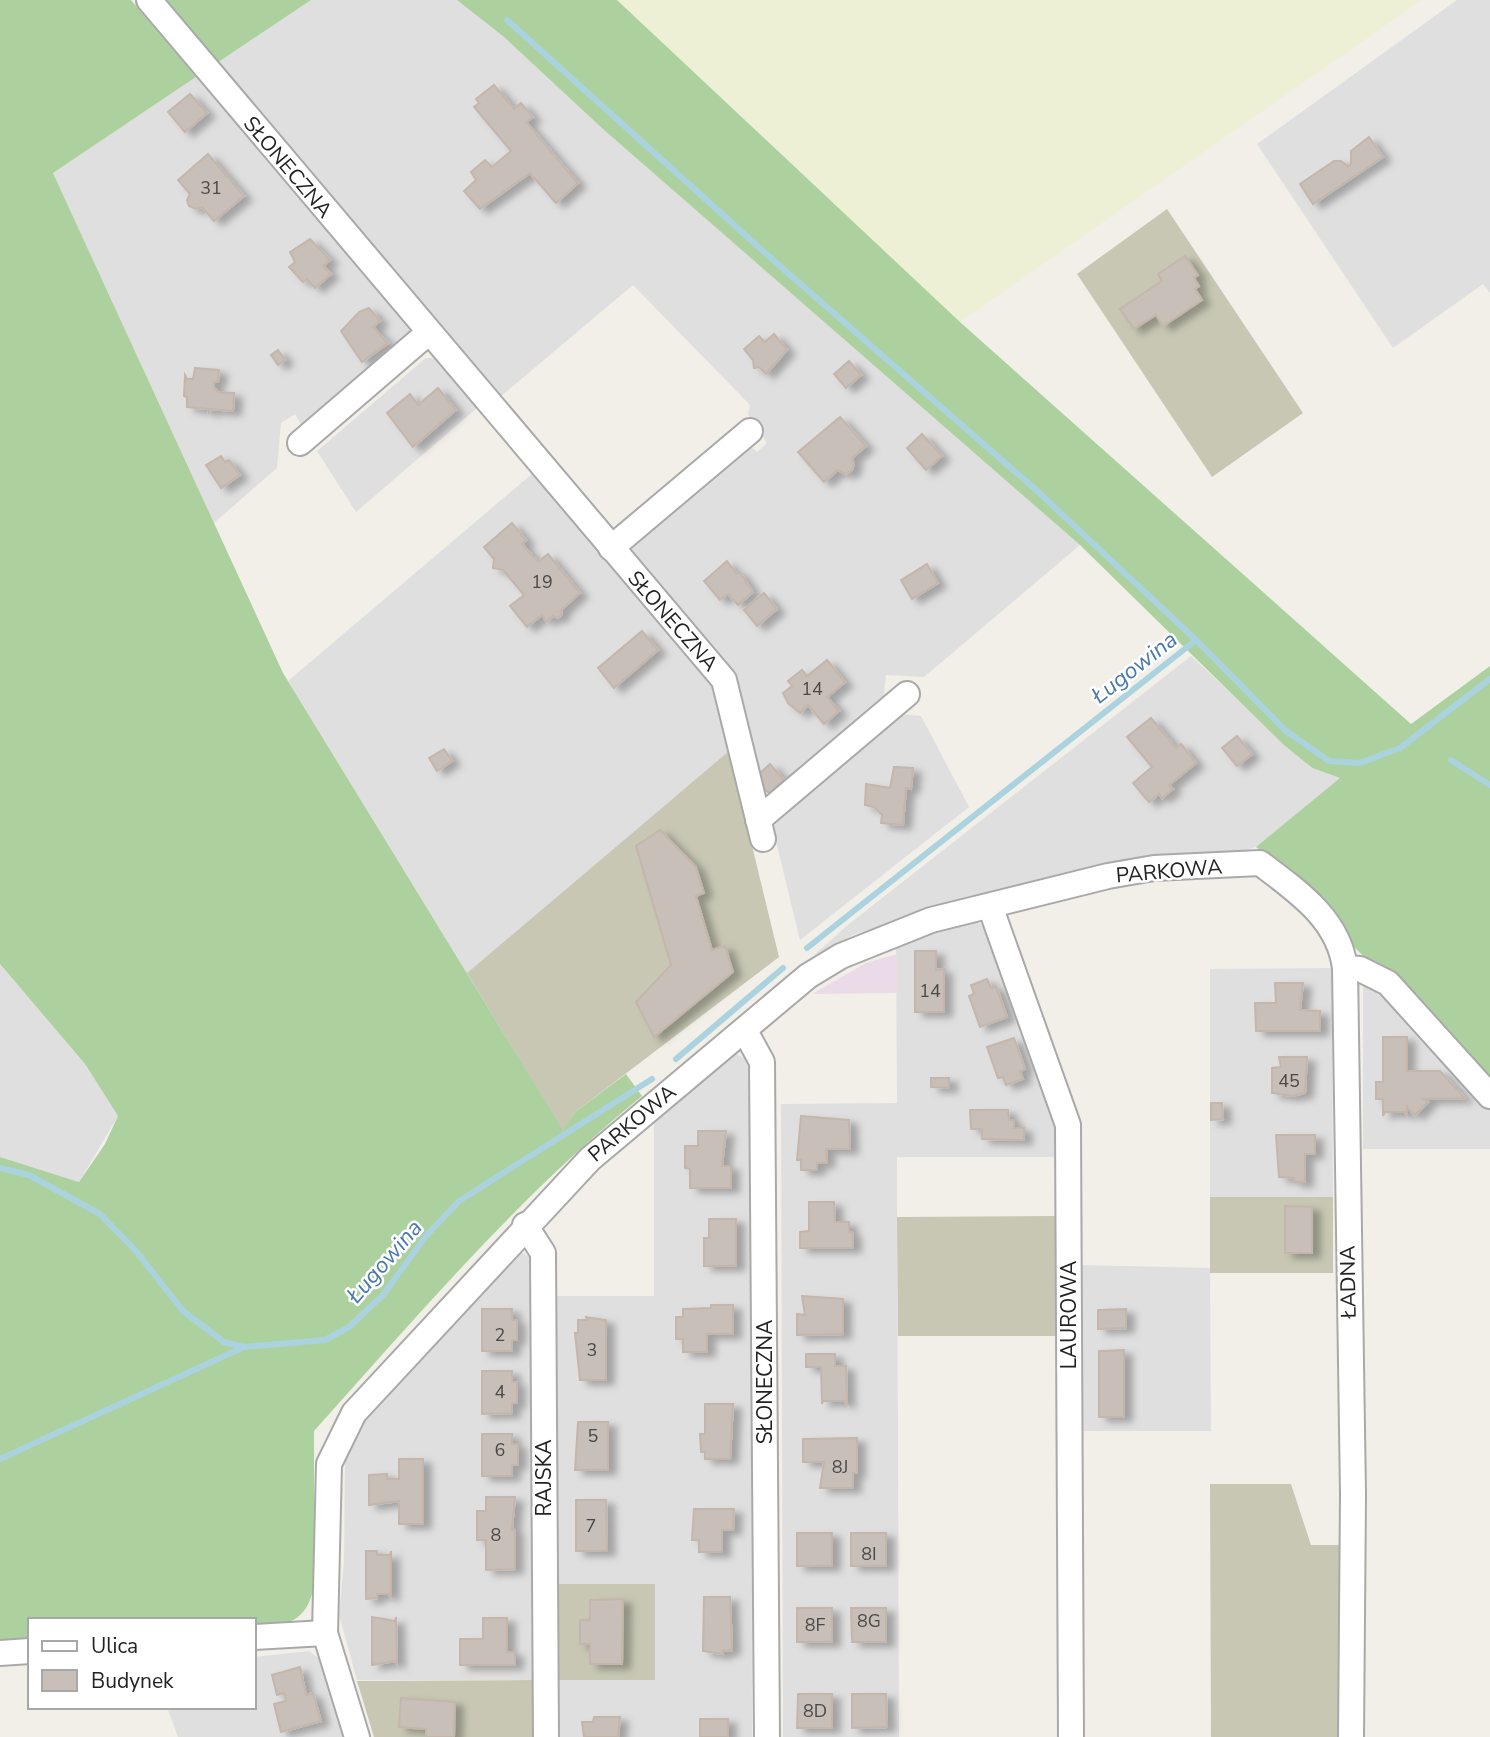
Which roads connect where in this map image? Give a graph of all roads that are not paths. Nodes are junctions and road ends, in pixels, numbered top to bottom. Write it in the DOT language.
graph roads {
  1 [pos="149,0"];
  2 [pos="428,333"];
  3 [pos="750,431"];
  4 [pos="300,443"];
  5 [pos="611,548"];
  6 [pos="907,694"];
  7 [pos="1260,863"];
  8 [pos="990,906"];
  9 [pos="1345,968"];
  10 [pos="745,1031"];
  11 [pos="1490,1096"];
  12 [pos="525,1225"];
  13 [pos="325,1633"];
  14 [pos="256,1637"];
  15 [pos="28,1651"];
  16 [pos="0,1653"];
  17 [pos="357,1737"];
  18 [pos="545,1737"];
  19 [pos="767,1737"];
  20 [pos="1071,1737"];
  21 [pos="1351,1737"];
  1 -- 2 [label="street, SŁONECZNA"];
  2 -- 4 [label="street"];
  2 -- 5 [label="street, SŁONECZNA"];
  3 -- 5 [label="street"];
  5 -- 6 [label="street, SŁONECZNA"];
  7 -- 8 [label="street, PARKOWA"];
  7 -- 9 [label="street, ŁADNA"];
  8 -- 10 [label="street, PARKOWA"];
  8 -- 20 [label="street, LAUROWA"];
  9 -- 11 [label="street"];
  9 -- 21 [label="street, ŁADNA"];
  10 -- 12 [label="street, PARKOWA"];
  10 -- 19 [label="street, SŁONECZNA"];
  12 -- 13 [label="street, PARKOWA"];
  12 -- 18 [label="street, RAJSKA"];
  13 -- 14 [label="street"];
  13 -- 17 [label="street, PARKOWA"];
  15 -- 16 [label="street"];
}
